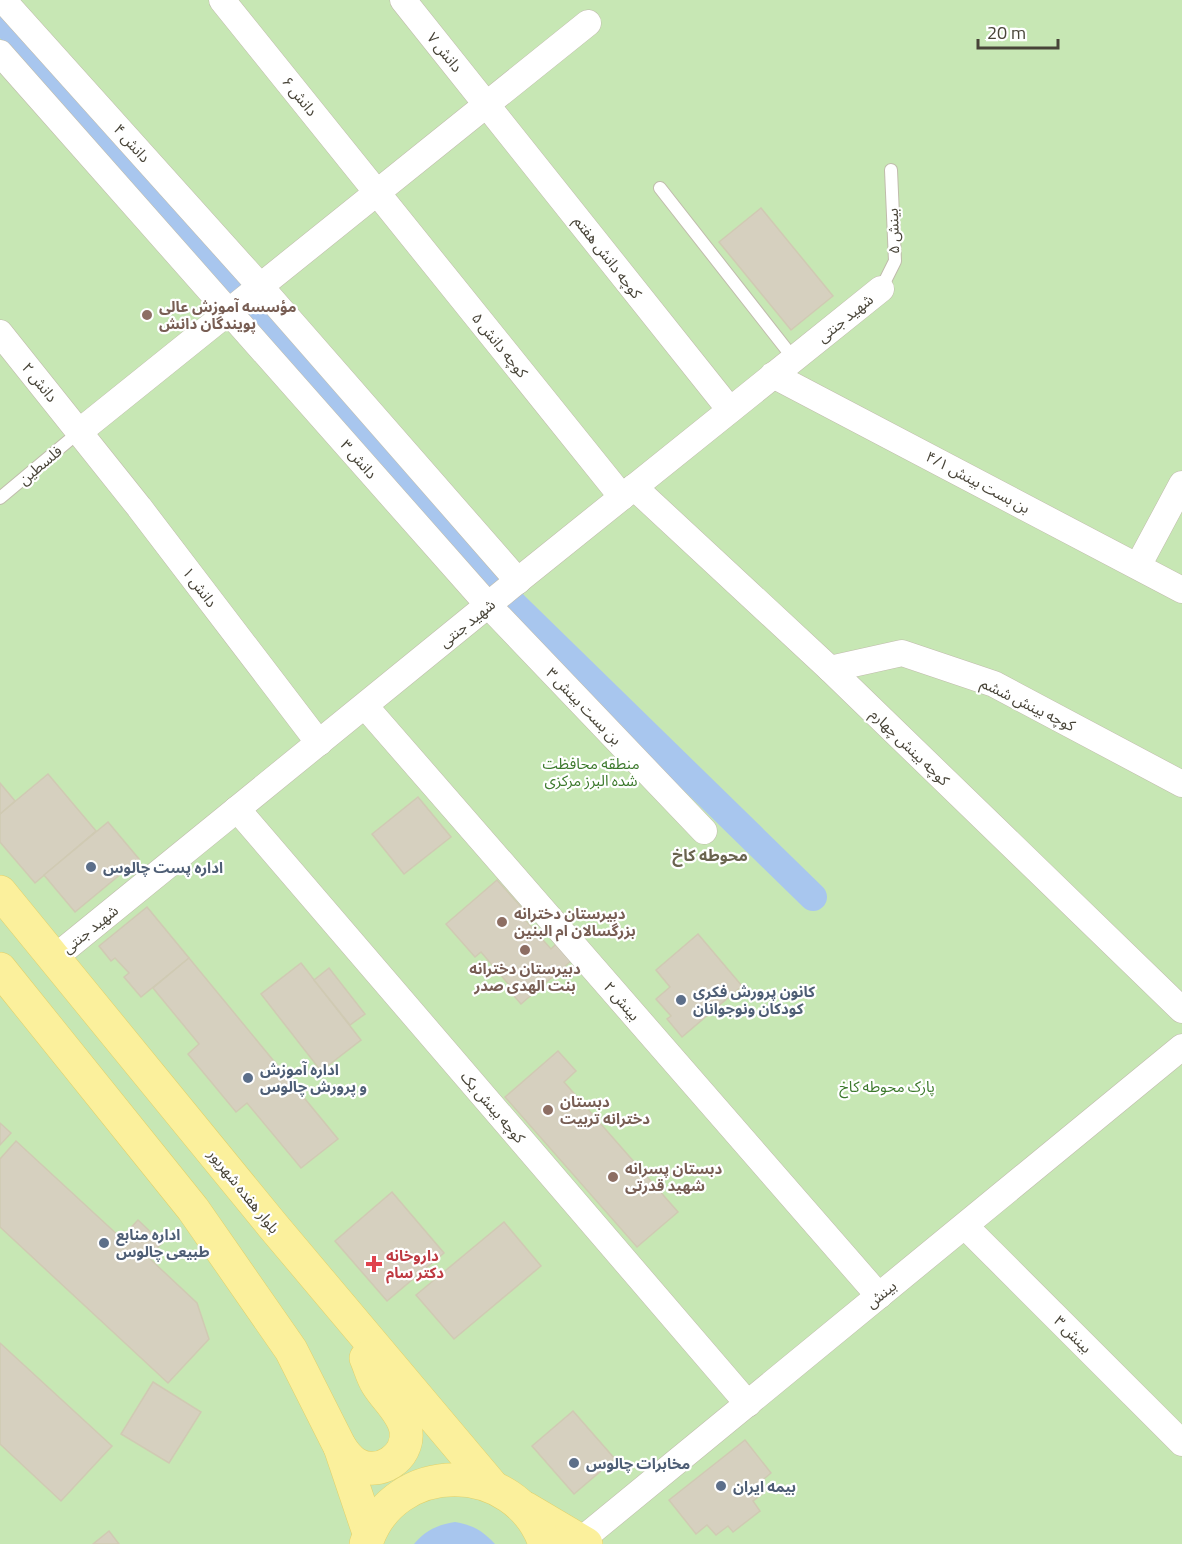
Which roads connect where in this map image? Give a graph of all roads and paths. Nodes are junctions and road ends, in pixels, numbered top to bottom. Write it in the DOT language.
graph roads {
  1 [pos="3,0"];
  2 [pos="222,0"];
  3 [pos="404,0"];
  4 [pos="588,23"];
  5 [pos="0,53"];
  6 [pos="487,104"];
  7 [pos="891,170"];
  8 [pos="660,188"];
  9 [pos="378,192"];
  10 [pos="260,286"];
  11 [pos="881,289"];
  12 [pos="230,312"];
  13 [pos="0,333"];
  14 [pos="794,359"];
  15 [pos="773,375"];
  16 [pos="730,410"];
  17 [pos="80,432"];
  18 [pos="1182,484"];
  19 [pos="628,492"];
  20 [pos="0,498"];
  21 [pos="1138,566"];
  22 [pos="1182,590"];
  23 [pos="503,593"];
  24 [pos="830,669"];
  25 [pos="365,706"];
  26 [pos="319,743"];
  27 [pos="1182,784"];
  28 [pos="237,809"];
  29 [pos="704,831"];
  30 [pos="0,892"];
  31 [pos="54,958"];
  32 [pos="0,969"];
  33 [pos="1182,1010"];
  34 [pos="1182,1047"];
  35 [pos="965,1226"];
  36 [pos="879,1296"];
  37 [pos="353,1323"];
  38 [pos="748,1404"];
  39 [pos="1182,1443"];
  40 [pos="340,1447"];
  41 [pos="492,1486"];
  42 [pos="522,1507"];
  43 [pos="368,1538"];
  44 [pos="583,1543"];
  45 [pos="545,1544"];
  1 -- 10 [label="street, دانش ۴"];
  2 -- 9 [label="street, دانش ۶"];
  3 -- 6 [label="street, دانش ۷"];
  4 -- 6 [label="street"];
  5 -- 12 [label="street"];
  6 -- 9 [label="street"];
  6 -- 16 [label="street, کوچه دانش هفتم"];
  7 -- 11 [label="lane, بینش ۵"];
  8 -- 14 [label="lane"];
  9 -- 10 [label="street"];
  9 -- 19 [label="street, کوچه دانش ۵"];
  10 -- 12 [label="street"];
  10 -- 23 [label="street"];
  11 -- 14 [label="street, شهید جنتی"];
  12 -- 17 [label="street"];
  12 -- 23 [label="street, دانش ۳"];
  13 -- 17 [label="street, دانش ۲"];
  14 -- 15 [label="street, شهید جنتی"];
  15 -- 16 [label="street, شهید جنتی"];
  15 -- 21 [label="street, بن بست بینش ۴/۱"];
  16 -- 19 [label="street, شهید جنتی"];
  17 -- 20 [label="lane, فلسطین"];
  17 -- 26 [label="street, دانش ۱"];
  18 -- 21 [label="street"];
  19 -- 23 [label="street, شهید جنتی"];
  19 -- 24 [label="street, کوچه بینش چهارم"];
  21 -- 22 [label="street, بن بست بینش ۴/۱"];
  23 -- 25 [label="street, شهید جنتی"];
  23 -- 29 [label="street, بن بست بینش ۳"];
  24 -- 27 [label="street, کوچه بینش ششم"];
  24 -- 33 [label="street, کوچه بینش چهارم"];
  25 -- 26 [label="street, شهید جنتی"];
  25 -- 36 [label="street, بینش ۲"];
  26 -- 28 [label="street, شهید جنتی"];
  28 -- 31 [label="street, شهید جنتی"];
  28 -- 38 [label="street, کوچه بینش یک"];
  30 -- 31 [label="main road, بلوار هفده شهریور"];
  31 -- 37 [label="main road, بلوار هفده شهریور"];
  32 -- 40 [label="main road"];
  34 -- 35 [label="street, بینش"];
  35 -- 36 [label="street, بینش"];
  35 -- 39 [label="street, بینش ۳"];
  36 -- 38 [label="street, بینش"];
  37 -- 40 [label="main road"];
  37 -- 41 [label="main road, بلوار هفده شهریور"];
  38 -- 44 [label="street, بینش"];
  40 -- 43 [label="main road"];
  41 -- 42 [label="main road"];
  41 -- 43 [label="main road"];
  42 -- 44 [label="main road"];
  42 -- 45 [label="main road"];
}
